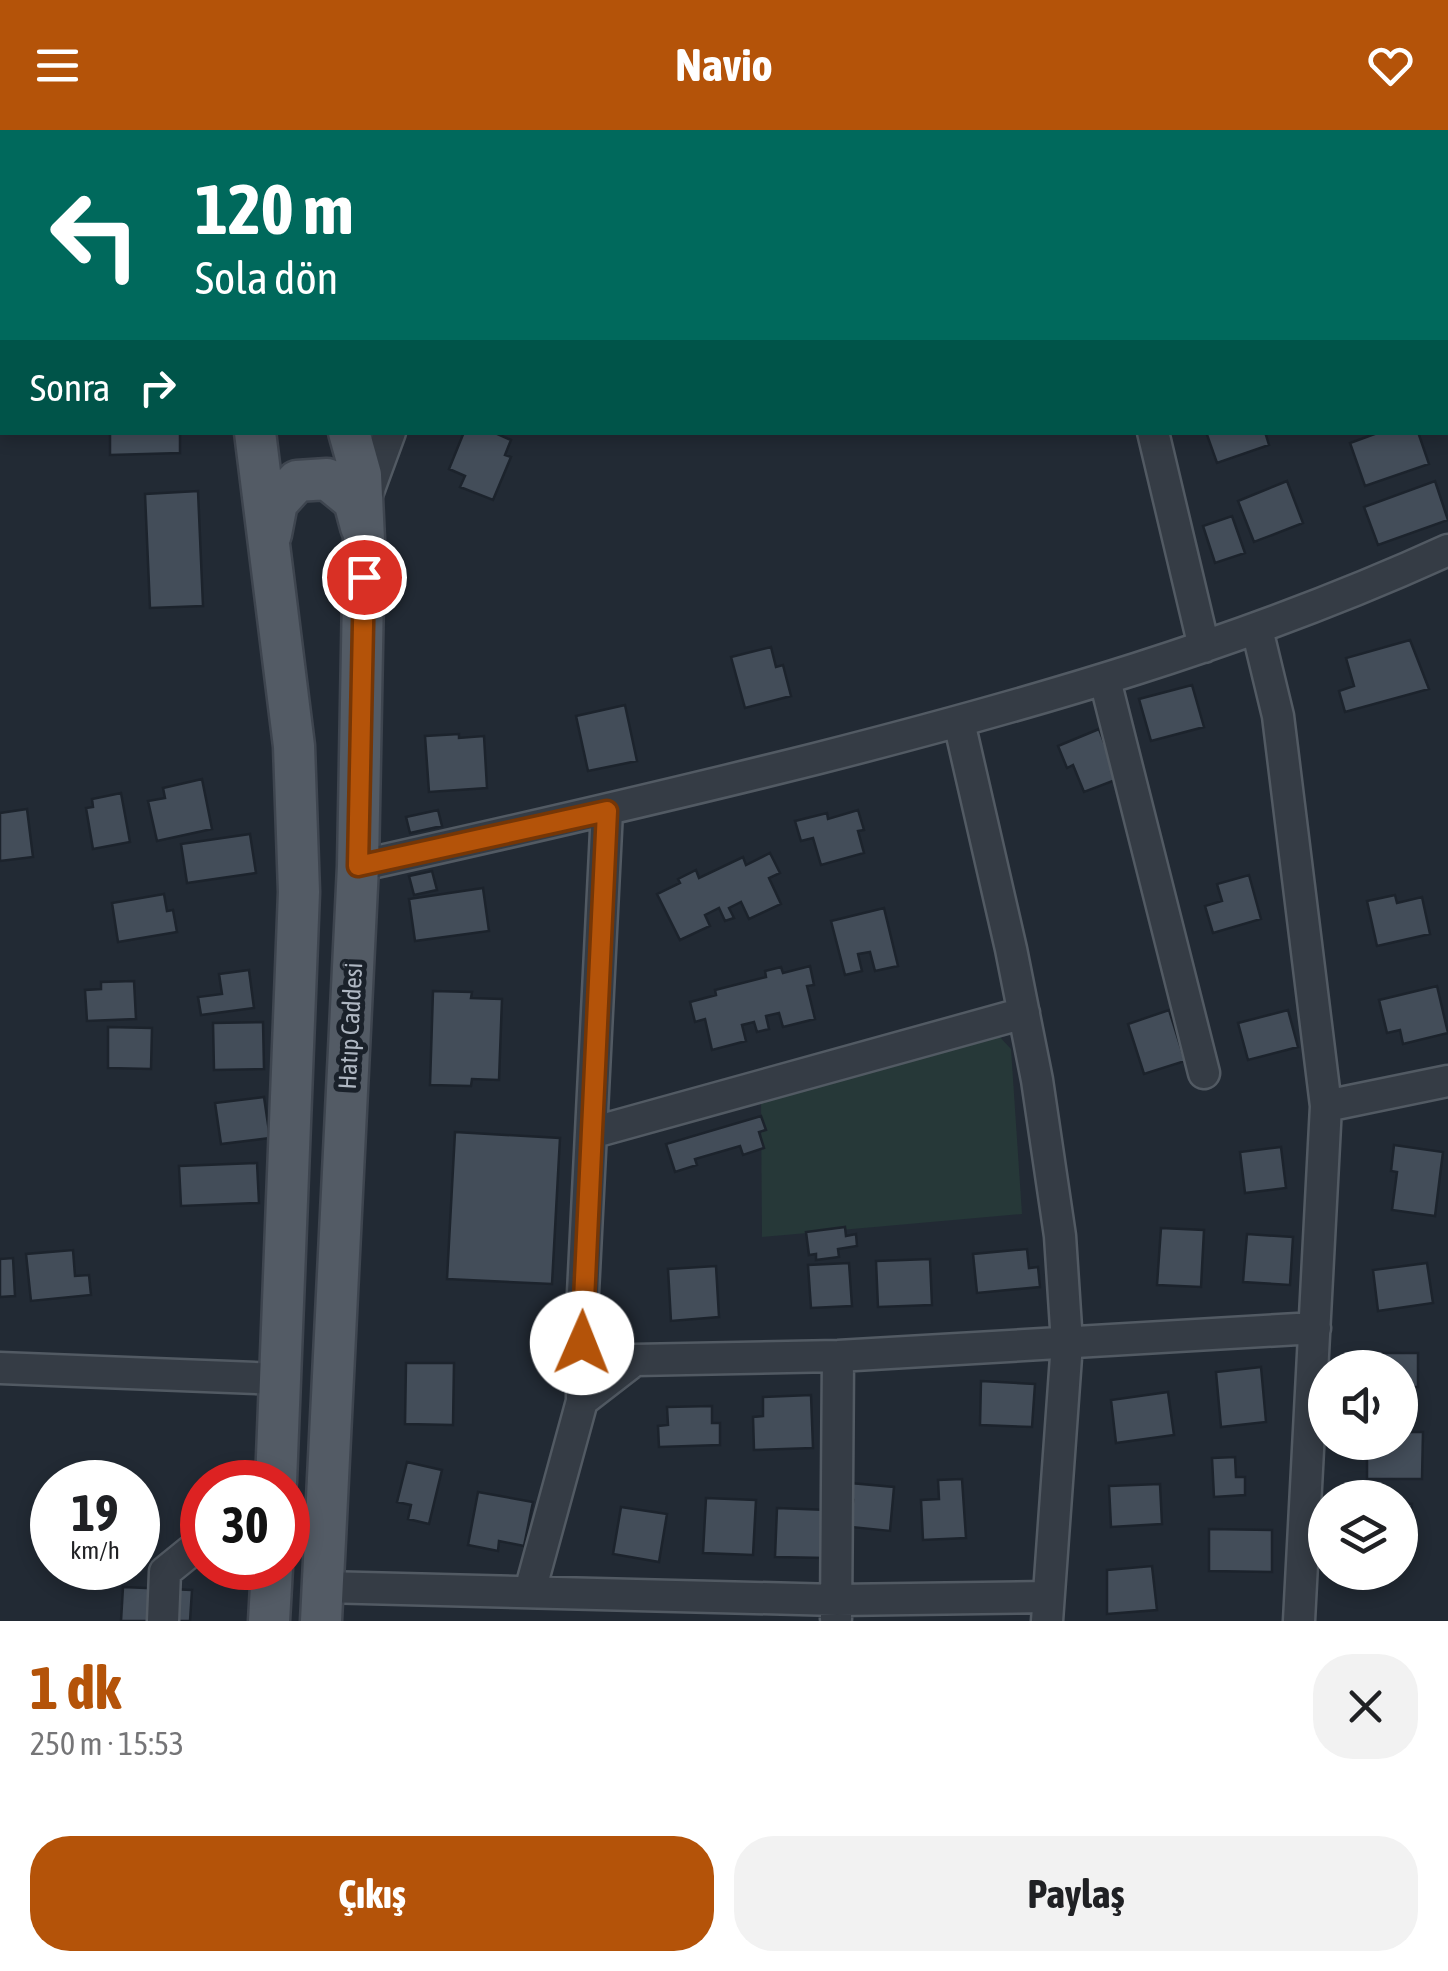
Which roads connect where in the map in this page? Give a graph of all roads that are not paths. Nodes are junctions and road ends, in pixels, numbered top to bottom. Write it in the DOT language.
graph roads {
  1 [pos="255,435"];
  2 [pos="350,435"];
  3 [pos="389,435"];
  4 [pos="1154,435"];
  5 [pos="363,523"];
  6 [pos="269,542"];
  7 [pos="1448,550"];
  8 [pos="1257,629"];
  9 [pos="1204,646"];
  10 [pos="1106,680"];
  11 [pos="959,722"];
  12 [pos="607,811"];
  13 [pos="358,866"];
  14 [pos="1024,1013"];
  15 [pos="1204,1073"];
  16 [pos="1448,1081"];
  17 [pos="1326,1106"];
  18 [pos="591,1133"];
  19 [pos="1315,1328"];
  20 [pos="1067,1343"];
  21 [pos="838,1356"];
  22 [pos="0,1368"];
  23 [pos="280,1379"];
  24 [pos="582,1401"];
  25 [pos="277,1460"];
  26 [pos="180,1560"];
  27 [pos="271,1590"];
  28 [pos="530,1591"];
  29 [pos="322,1604"];
  30 [pos="1048,1609"];
  31 [pos="837,1611"];
  32 [pos="163,1621"];
  33 [pos="269,1621"];
  34 [pos="1298,1621"];
  1 -- 6 [label="main road"];
  2 -- 5 [label="main road, Hatıp Caddesi"];
  3 -- 5 [label="street"];
  4 -- 9 [label="street"];
  5 -- 6 [label="main road"];
  5 -- 13 [label="main road, Hatıp Caddesi"];
  6 -- 23 [label="main road"];
  7 -- 8 [label="street"];
  8 -- 9 [label="street"];
  8 -- 17 [label="street"];
  9 -- 10 [label="street"];
  10 -- 11 [label="street"];
  10 -- 15 [label="street"];
  11 -- 12 [label="street"];
  11 -- 14 [label="street"];
  12 -- 13 [label="street"];
  12 -- 18 [label="street"];
  13 -- 29 [label="main road, Hatıp Caddesi"];
  14 -- 18 [label="street"];
  14 -- 20 [label="street"];
  16 -- 17 [label="street"];
  17 -- 19 [label="street"];
  18 -- 24 [label="street"];
  19 -- 20 [label="street"];
  19 -- 34 [label="street"];
  20 -- 21 [label="street"];
  20 -- 30 [label="street"];
  21 -- 24 [label="street"];
  21 -- 31 [label="street"];
  22 -- 23 [label="street"];
  23 -- 25 [label="main road"];
  24 -- 28 [label="street"];
  26 -- 32 [label="street"];
  27 -- 33 [label="main road"];
  28 -- 29 [label="street"];
  28 -- 31 [label="street"];
  30 -- 31 [label="street"];
}
